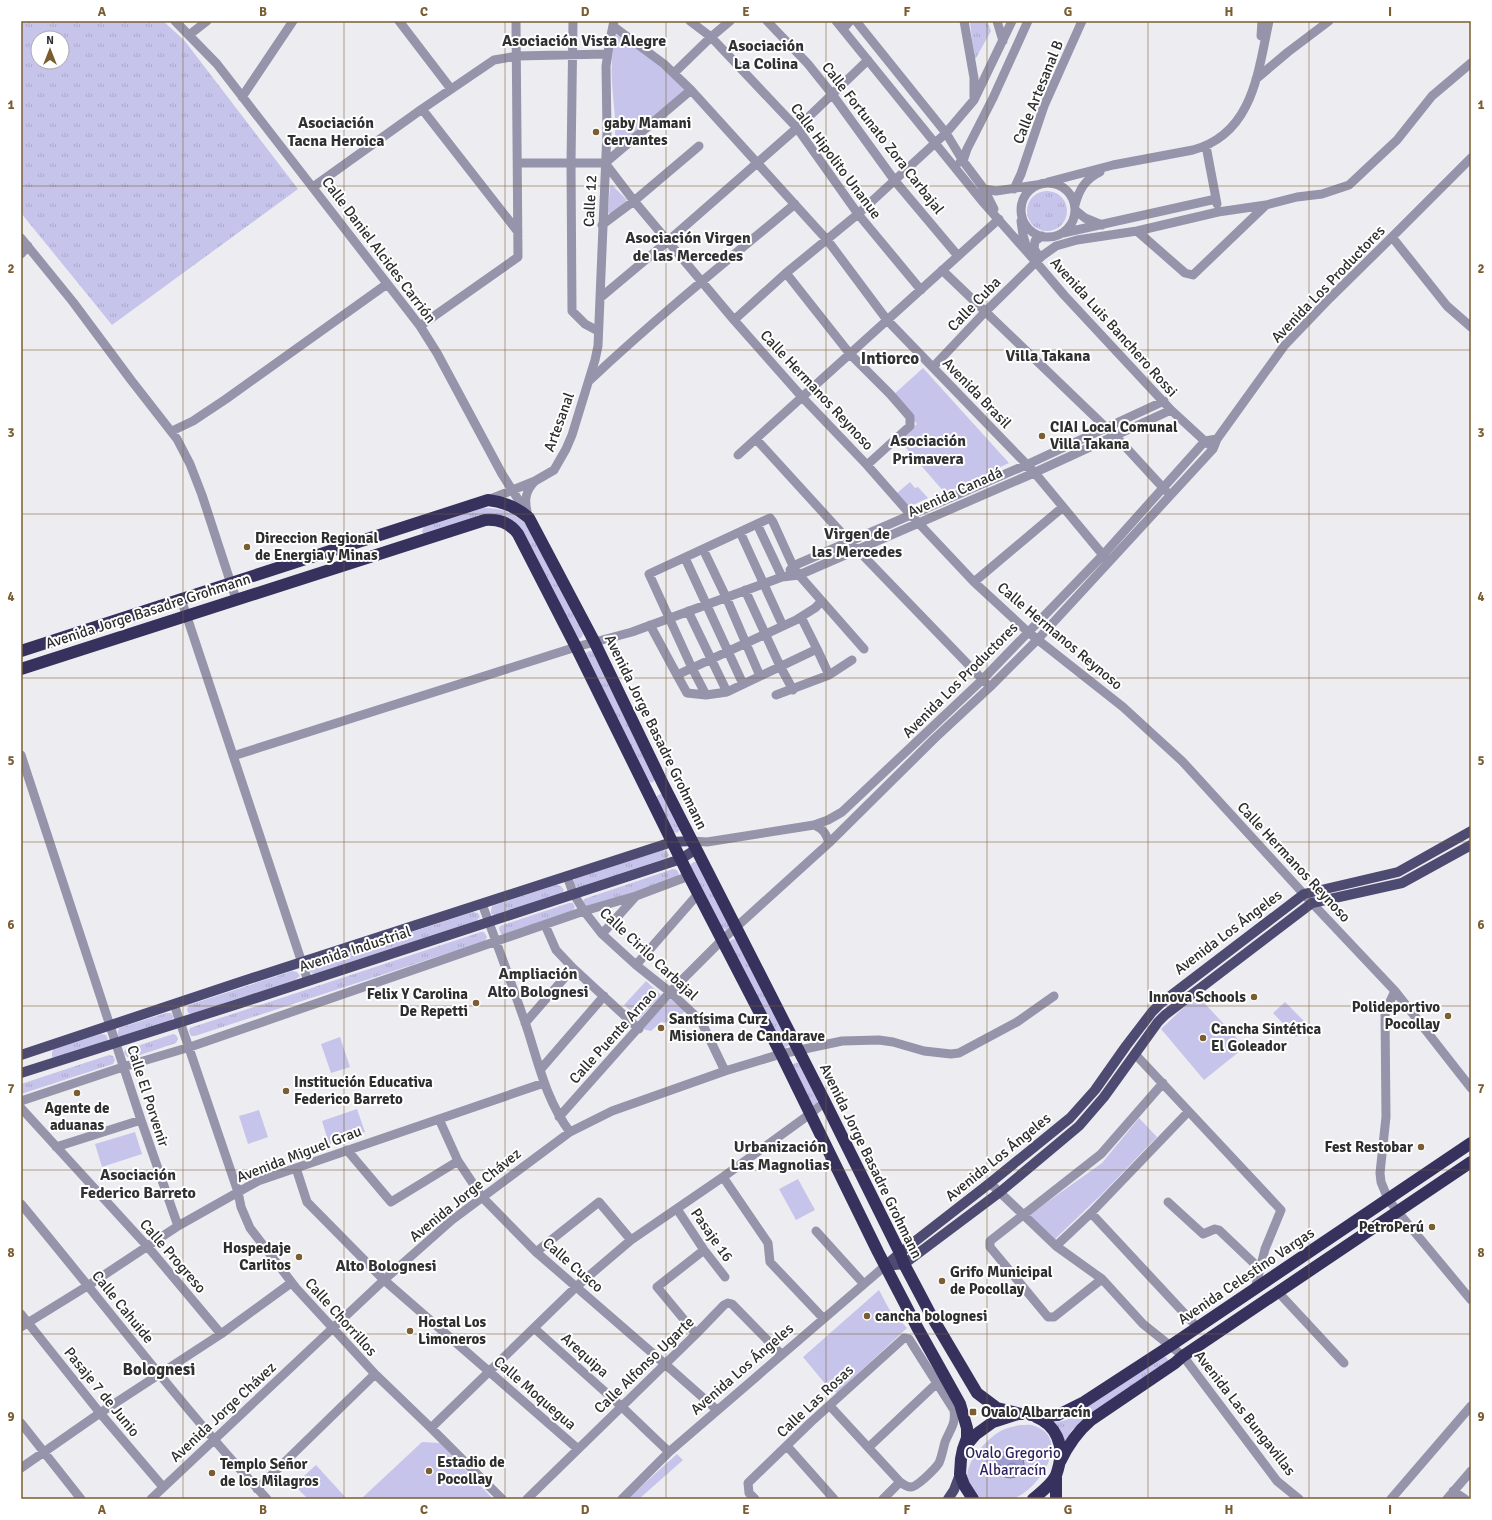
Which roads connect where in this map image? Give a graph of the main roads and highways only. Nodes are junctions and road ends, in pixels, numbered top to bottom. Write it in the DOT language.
graph roads {
  1 [pos="416,524"];
  2 [pos="422,540"];
  3 [pos="21,651"];
  4 [pos="21,669"];
  5 [pos="663,784"];
  6 [pos="648,791"];
  7 [pos="1471,831"];
  8 [pos="672,842"];
  9 [pos="694,845"];
  10 [pos="1471,845"];
  11 [pos="681,858"];
  12 [pos="1418,861"];
  13 [pos="1425,870"];
  14 [pos="1145,1021"];
  15 [pos="1154,1028"];
  16 [pos="21,1055"];
  17 [pos="21,1073"];
  18 [pos="1471,1143"];
  19 [pos="1471,1162"];
  20 [pos="900,1253"];
  21 [pos="904,1264"];
  22 [pos="885,1266"];
  23 [pos="1239,1300"];
  24 [pos="1248,1312"];
  25 [pos="932,1317"];
  26 [pos="917,1328"];
  27 [pos="1026,1414"];
  28 [pos="963,1449"];
  29 [pos="1060,1462"];
  30 [pos="960,1474"];
  31 [pos="1056,1477"];
  32 [pos="948,1499"];
  33 [pos="973,1499"];
  34 [pos="1033,1499"];
  35 [pos="1056,1499"];
  1 -- 2 [label="highway"];
  1 -- 3 [label="highway, Avenida Jorge Basadre Grohmann"];
  1 -- 5 [label="highway, Avenida Jorge Basadre Grohmann"];
  2 -- 4 [label="highway, Avenida Jorge Basadre Grohmann"];
  2 -- 6 [label="highway, Avenida Jorge Basadre Grohmann"];
  5 -- 6 [label="highway"];
  5 -- 9 [label="highway, Avenida Jorge Basadre Grohmann"];
  6 -- 8 [label="highway, Avenida Jorge Basadre Grohmann"];
  7 -- 12 [label="main road, Avenida Los Ángeles"];
  8 -- 9 [label="main road, Avenida Industrial"];
  8 -- 11 [label="highway, Avenida Jorge Basadre Grohmann"];
  8 -- 16 [label="main road, Avenida Industrial"];
  9 -- 11 [label="main road, Avenida Industrial"];
  9 -- 20 [label="highway, Avenida Jorge Basadre Grohmann"];
  10 -- 13 [label="main road, Avenida Los Ángeles"];
  11 -- 17 [label="main road, Avenida Industrial"];
  11 -- 22 [label="highway, Avenida Jorge Basadre Grohmann"];
  12 -- 13 [label="main road"];
  12 -- 14 [label="main road, Avenida Los Ángeles"];
  13 -- 15 [label="main road, Avenida Los Ángeles"];
  14 -- 15 [label="main road"];
  14 -- 20 [label="main road, Avenida Los Ángeles"];
  15 -- 21 [label="main road, Avenida Los Ángeles"];
  18 -- 23 [label="highway, Avenida Celestino Vargas"];
  19 -- 24 [label="highway, Avenida Celestino Vargas"];
  20 -- 21 [label="highway, Avenida Jorge Basadre Grohmann"];
  20 -- 22 [label="main road, Avenida Los Ángeles"];
  21 -- 22 [label="main road"];
  21 -- 25 [label="highway, Avenida Jorge Basadre Grohmann"];
  22 -- 26 [label="highway, Avenida Jorge Basadre Grohmann"];
  23 -- 24 [label="highway"];
  23 -- 27 [label="highway, Avenida Celestino Vargas"];
  24 -- 29 [label="highway, Avenida Celestino Vargas"];
  25 -- 26 [label="highway"];
  25 -- 27 [label="highway, Avenida Jorge Basadre Grohmann"];
  26 -- 28 [label="highway, Avenida Jorge Basadre Grohmann"];
  27 -- 28 [label="highway"];
  27 -- 29 [label="highway"];
  28 -- 30 [label="highway, Avenida Jorge Basadre Grohmann"];
  29 -- 31 [label="highway"];
  30 -- 32 [label="main road"];
  30 -- 33 [label="highway"];
  31 -- 34 [label="highway"];
  31 -- 35 [label="highway"];
}
